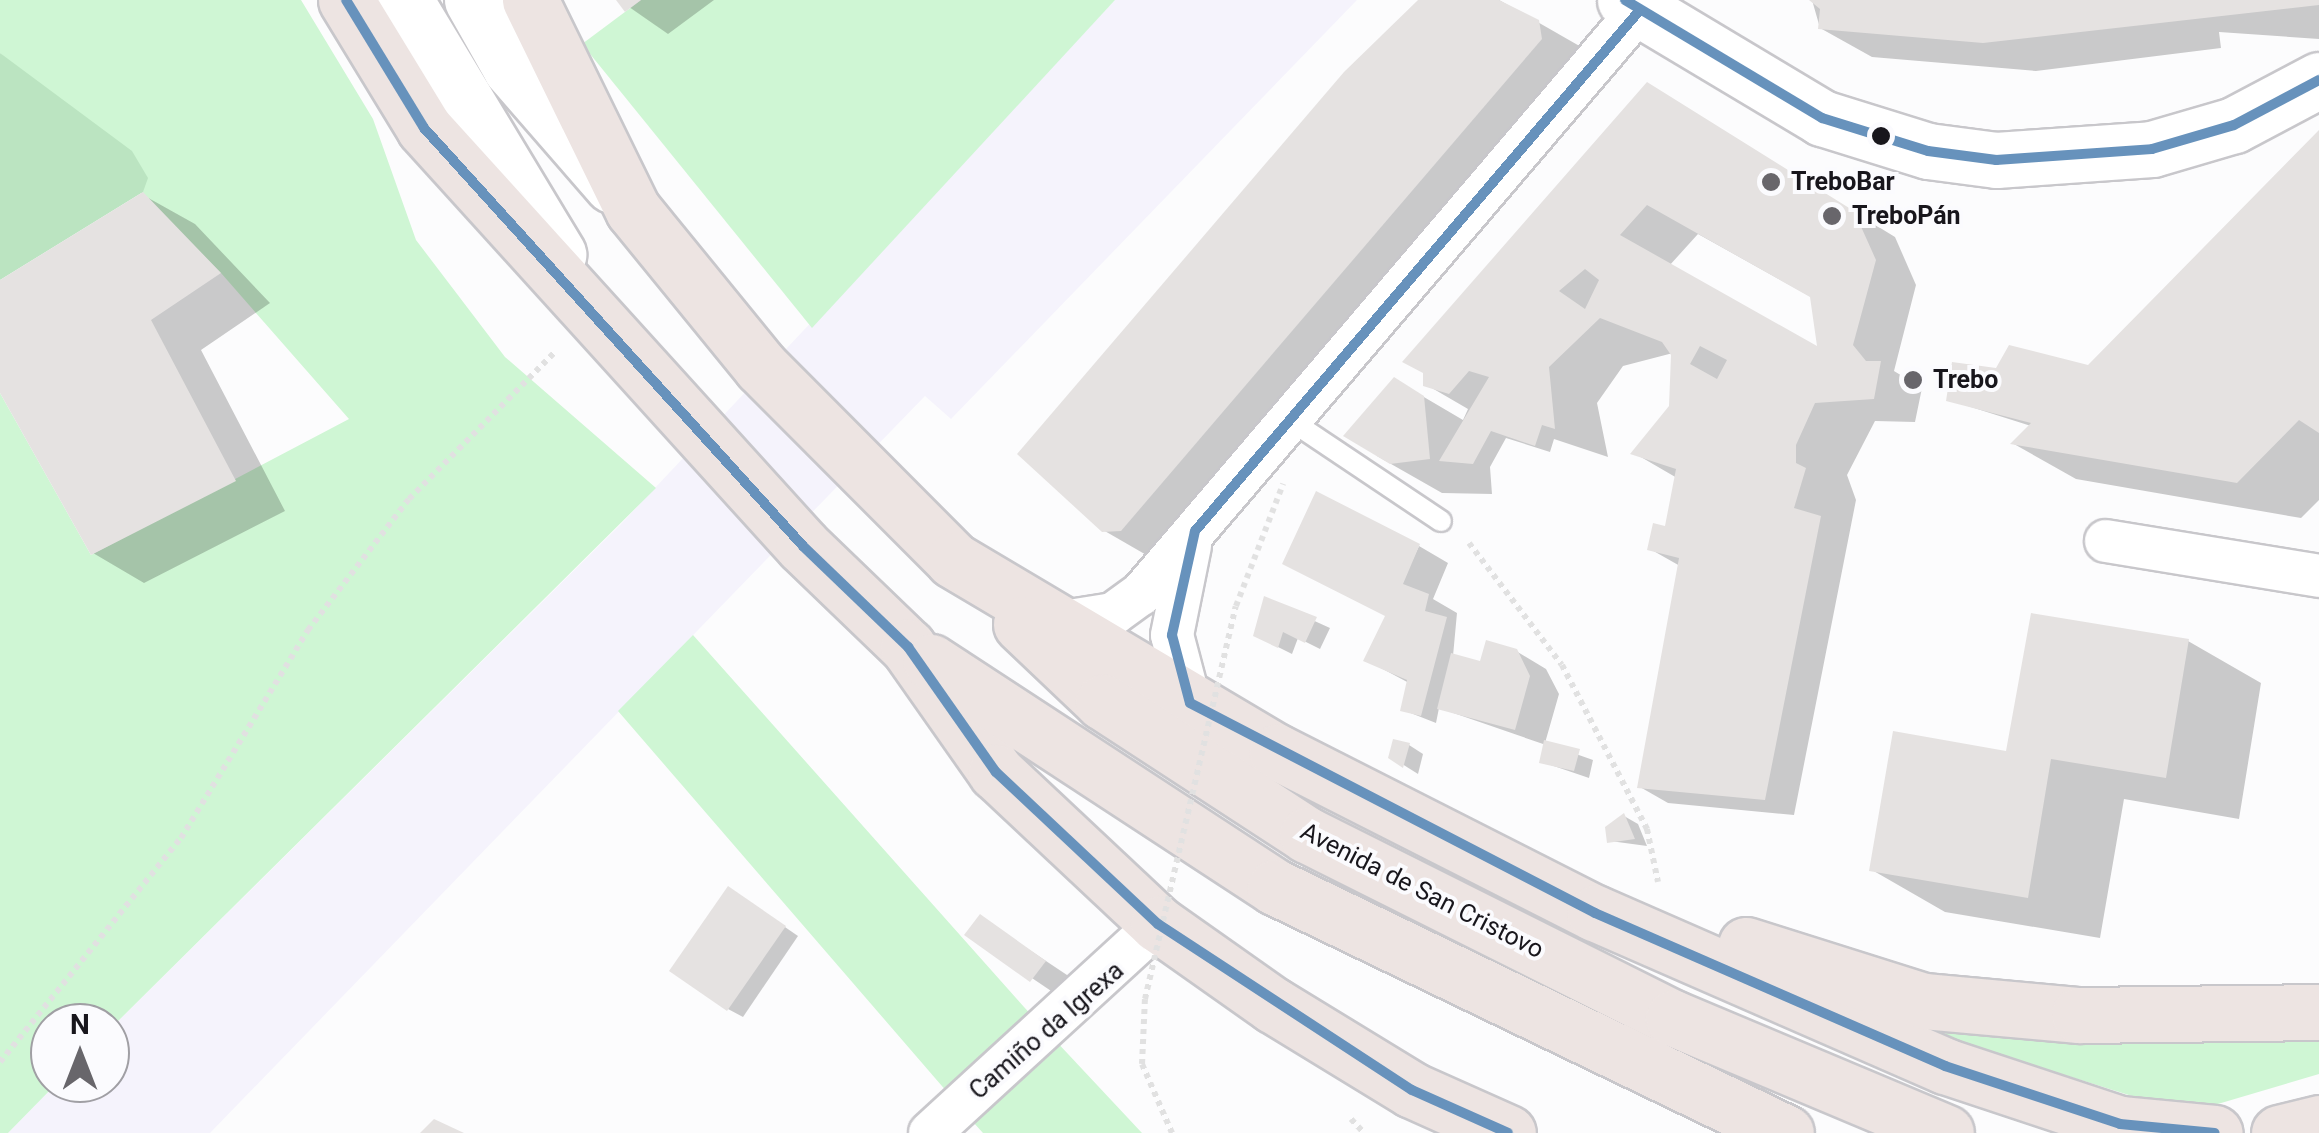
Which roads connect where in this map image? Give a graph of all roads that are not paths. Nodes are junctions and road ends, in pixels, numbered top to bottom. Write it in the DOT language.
graph roads {
  1 [pos="346,0"];
  2 [pos="405,0"];
  3 [pos="472,0"];
  4 [pos="530,0"];
  5 [pos="1638,3"];
  6 [pos="2319,80"];
  7 [pos="634,210"];
  8 [pos="595,312"];
  9 [pos="1293,422"];
  10 [pos="1440,521"];
  11 [pos="1196,531"];
  12 [pos="2106,540"];
  13 [pos="954,560"];
  14 [pos="2319,576"];
  15 [pos="1064,622"];
  16 [pos="908,646"];
  17 [pos="1190,704"];
  18 [pos="1373,801"];
  19 [pos="1158,924"];
  20 [pos="2319,1012"];
  21 [pos="1425,1112"];
  22 [pos="2319,1123"];
  23 [pos="930,1133"];
  24 [pos="1478,1133"];
  25 [pos="1508,1133"];
  26 [pos="1786,1133"];
  27 [pos="1946,1133"];
  28 [pos="2215,1133"];
  29 [pos="2279,1133"];
  1 -- 8 [label="main road"];
  2 -- 8 [label="street"];
  3 -- 7 [label="street"];
  4 -- 7 [label="main road"];
  5 -- 6 [label="street"];
  5 -- 9 [label="street"];
  7 -- 13 [label="main road"];
  8 -- 16 [label="main road"];
  9 -- 10 [label="lane"];
  9 -- 11 [label="street"];
  11 -- 15 [label="street"];
  11 -- 17 [label="street"];
  12 -- 14 [label="street"];
  13 -- 15 [label="main road"];
  13 -- 27 [label="main road, Avenida de San Cristovo"];
  15 -- 17 [label="main road"];
  16 -- 19 [label="main road"];
  16 -- 26 [label="main road"];
  17 -- 18 [label="main road"];
  18 -- 20 [label="main road"];
  18 -- 28 [label="main road"];
  19 -- 21 [label="main road"];
  19 -- 23 [label="street, Camiño da Igrexa"];
  21 -- 24 [label="main road"];
  21 -- 25 [label="main road"];
  22 -- 29 [label="main road"];
}
